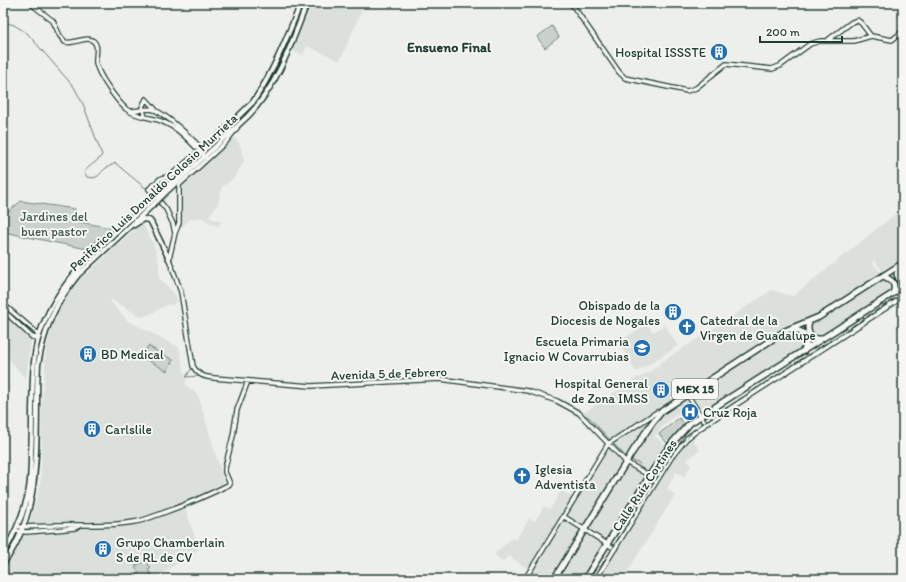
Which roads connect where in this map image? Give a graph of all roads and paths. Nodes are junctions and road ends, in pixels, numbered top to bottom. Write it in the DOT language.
graph roads {
  1 [pos="30,3"];
  2 [pos="301,3"];
  3 [pos="307,3"];
  4 [pos="571,3"];
  5 [pos="903,31"];
  6 [pos="871,36"];
  7 [pos="827,40"];
  8 [pos="128,110"];
  9 [pos="142,110"];
  10 [pos="156,111"];
  11 [pos="161,114"];
  12 [pos="145,117"];
  13 [pos="158,120"];
  14 [pos="204,154"];
  15 [pos="175,179"];
  16 [pos="156,199"];
  17 [pos="175,234"];
  18 [pos="117,237"];
  19 [pos="169,259"];
  20 [pos="902,264"];
  21 [pos="883,276"];
  22 [pos="903,282"];
  23 [pos="903,287"];
  24 [pos="892,294"];
  25 [pos="903,297"];
  26 [pos="4,306"];
  27 [pos="3,310"];
  28 [pos="809,322"];
  29 [pos="790,329"];
  30 [pos="45,333"];
  31 [pos="808,336"];
  32 [pos="39,337"];
  33 [pos="822,339"];
  34 [pos="41,346"];
  35 [pos="804,351"];
  36 [pos="248,381"];
  37 [pos="686,394"];
  38 [pos="657,412"];
  39 [pos="701,416"];
  40 [pos="706,424"];
  41 [pos="608,444"];
  42 [pos="626,462"];
  43 [pos="650,476"];
  44 [pos="563,516"];
  45 [pos="16,529"];
  46 [pos="585,529"];
  47 [pos="22,530"];
  48 [pos="10,542"];
  49 [pos="608,544"];
  50 [pos="3,546"];
  51 [pos="615,549"];
  52 [pos="3,552"];
  53 [pos="10,555"];
  54 [pos="3,564"];
  55 [pos="525,579"];
  56 [pos="554,579"];
  57 [pos="585,579"];
  58 [pos="596,579"];
  1 -- 8 [label="street"];
  2 -- 14 [label="main road, Periférico Luis Donaldo Colosio Murrieta"];
  3 -- 14 [label="main road, Periférico Luis Donaldo Colosio Murrieta"];
  4 -- 7 [label="street"];
  5 -- 6 [label="street"];
  6 -- 7 [label="street"];
  6 -- 7 [label="street"];
  8 -- 9 [label="street"];
  8 -- 12 [label="street"];
  9 -- 10 [label="street"];
  9 -- 10 [label="street"];
  9 -- 12 [label="street"];
  10 -- 11 [label="street"];
  11 -- 13 [label="street"];
  11 -- 14 [label="street"];
  12 -- 13 [label="street"];
  13 -- 14 [label="street"];
  14 -- 15 [label="main road, Periférico Luis Donaldo Colosio Murrieta"];
  14 -- 15 [label="street"];
  14 -- 17 [label="street"];
  15 -- 16 [label="main road, Periférico Luis Donaldo Colosio Murrieta, bridge"];
  15 -- 17 [label="street"];
  16 -- 18 [label="main road, Periférico Luis Donaldo Colosio Murrieta"];
  16 -- 32 [label="main road, Periférico Luis Donaldo Colosio Murrieta"];
  17 -- 19 [label="street"];
  18 -- 19 [label="main road"];
  18 -- 30 [label="main road, Periférico Luis Donaldo Colosio Murrieta"];
  19 -- 36 [label="street, Avenida 5 de Febrero"];
  20 -- 21 [label="highway, MEX 15"];
  20 -- 22 [label="highway"];
  21 -- 24 [label="highway"];
  21 -- 28 [label="highway, MEX 15"];
  23 -- 24 [label="highway, MEX 15"];
  24 -- 33 [label="highway, MEX 15"];
  25 -- 40 [label="street, Calle Ruíz Cortines"];
  26 -- 32 [label="street"];
  27 -- 32 [label="street"];
  28 -- 29 [label="highway, MEX 15"];
  28 -- 31 [label="highway"];
  29 -- 31 [label="highway"];
  29 -- 37 [label="highway, MEX 15"];
  30 -- 32 [label="main road"];
  30 -- 34 [label="main road, Periférico Luis Donaldo Colosio Murrieta"];
  31 -- 33 [label="highway"];
  31 -- 35 [label="highway"];
  32 -- 34 [label="main road"];
  32 -- 45 [label="main road, Periférico Luis Donaldo Colosio Murrieta"];
  33 -- 35 [label="highway, MEX 15"];
  34 -- 47 [label="main road, Periférico Luis Donaldo Colosio Murrieta"];
  35 -- 39 [label="highway, MEX 15"];
  36 -- 41 [label="street, Avenida 5 de Febrero"];
  36 -- 47 [label="street"];
  37 -- 39 [label="street"];
  37 -- 42 [label="highway, MEX 15"];
  38 -- 41 [label="street"];
  39 -- 40 [label="street"];
  39 -- 43 [label="highway, MEX 15"];
  40 -- 51 [label="street, Calle Ruíz Cortines"];
  41 -- 42 [label="street, Avenida 5 de Febrero"];
  41 -- 44 [label="street"];
  42 -- 43 [label="street, Avenida 5 de Febrero"];
  42 -- 46 [label="highway, MEX 15"];
  43 -- 49 [label="highway, MEX 15"];
  44 -- 46 [label="street"];
  44 -- 55 [label="street"];
  45 -- 47 [label="street"];
  45 -- 48 [label="main road, Periférico Luis Donaldo Colosio Murrieta"];
  46 -- 49 [label="street"];
  46 -- 56 [label="highway, MEX 15"];
  47 -- 53 [label="main road, Periférico Luis Donaldo Colosio Murrieta"];
  48 -- 50 [label="main road"];
  48 -- 52 [label="main road, Periférico Luis Donaldo Colosio Murrieta"];
  49 -- 51 [label="street"];
  49 -- 57 [label="highway, MEX 15"];
  51 -- 58 [label="street, Calle Ruíz Cortines"];
  52 -- 53 [label="street"];
  53 -- 54 [label="main road, Periférico Luis Donaldo Colosio Murrieta"];
}
